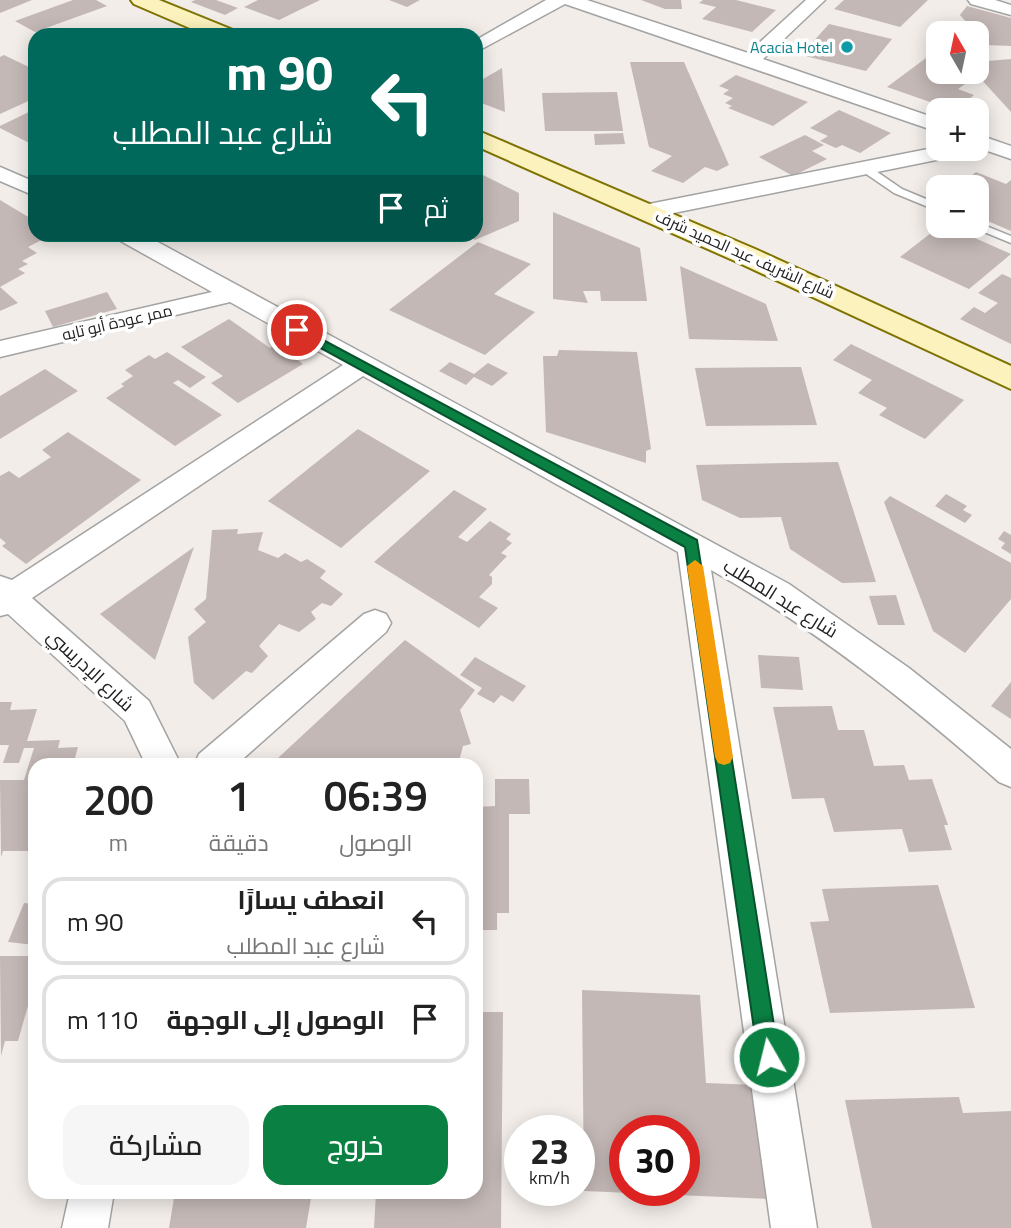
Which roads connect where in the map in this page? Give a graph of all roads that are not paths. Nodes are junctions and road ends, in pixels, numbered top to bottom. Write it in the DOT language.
graph roads {
  1 [pos="141,0"];
  2 [pos="559,0"];
  3 [pos="570,0"];
  4 [pos="816,0"];
  5 [pos="977,0"];
  6 [pos="1011,10"];
  7 [pos="208,28"];
  8 [pos="483,43"];
  9 [pos="751,60"];
  10 [pos="926,122"];
  11 [pos="483,140"];
  12 [pos="1011,140"];
  13 [pos="989,142"];
  14 [pos="989,146"];
  15 [pos="1011,153"];
  16 [pos="926,156"];
  17 [pos="866,169"];
  18 [pos="0,173"];
  19 [pos="28,187"];
  20 [pos="926,203"];
  21 [pos="649,211"];
  22 [pos="989,231"];
  23 [pos="1011,240"];
  24 [pos="146,242"];
  25 [pos="234,295"];
  26 [pos="0,349"];
  27 [pos="361,365"];
  28 [pos="1011,379"];
  29 [pos="692,544"];
  30 [pos="3,597"];
  31 [pos="375,623"];
  32 [pos="160,758"];
  33 [pos="219,758"];
  34 [pos="1011,771"];
  35 [pos="91,1199"];
  36 [pos="85,1228"];
  37 [pos="794,1228"];
  1 -- 7 [label="street"];
  2 -- 8 [label="street"];
  3 -- 9 [label="street"];
  4 -- 9 [label="street"];
  5 -- 6 [label="street"];
  9 -- 10 [label="street"];
  11 -- 21 [label="street, شارع الشريف عبد الحميد شرف"];
  12 -- 13 [label="street"];
  14 -- 15 [label="street"];
  16 -- 17 [label="street"];
  17 -- 20 [label="lane"];
  17 -- 21 [label="street"];
  18 -- 19 [label="street"];
  21 -- 28 [label="street, شارع الشريف عبد الحميد شرف"];
  22 -- 23 [label="lane"];
  24 -- 25 [label="street, شارع عبد المطلب"];
  25 -- 26 [label="street, ممر عودة أبو تايه"];
  25 -- 27 [label="street, شارع عبد المطلب"];
  27 -- 29 [label="street, شارع عبد المطلب"];
  27 -- 30 [label="street"];
  29 -- 34 [label="street, شارع عبد المطلب"];
  29 -- 37 [label="street"];
  30 -- 32 [label="street, شارع الإدريسي"];
  31 -- 33 [label="street"];
  35 -- 36 [label="street"];
}
